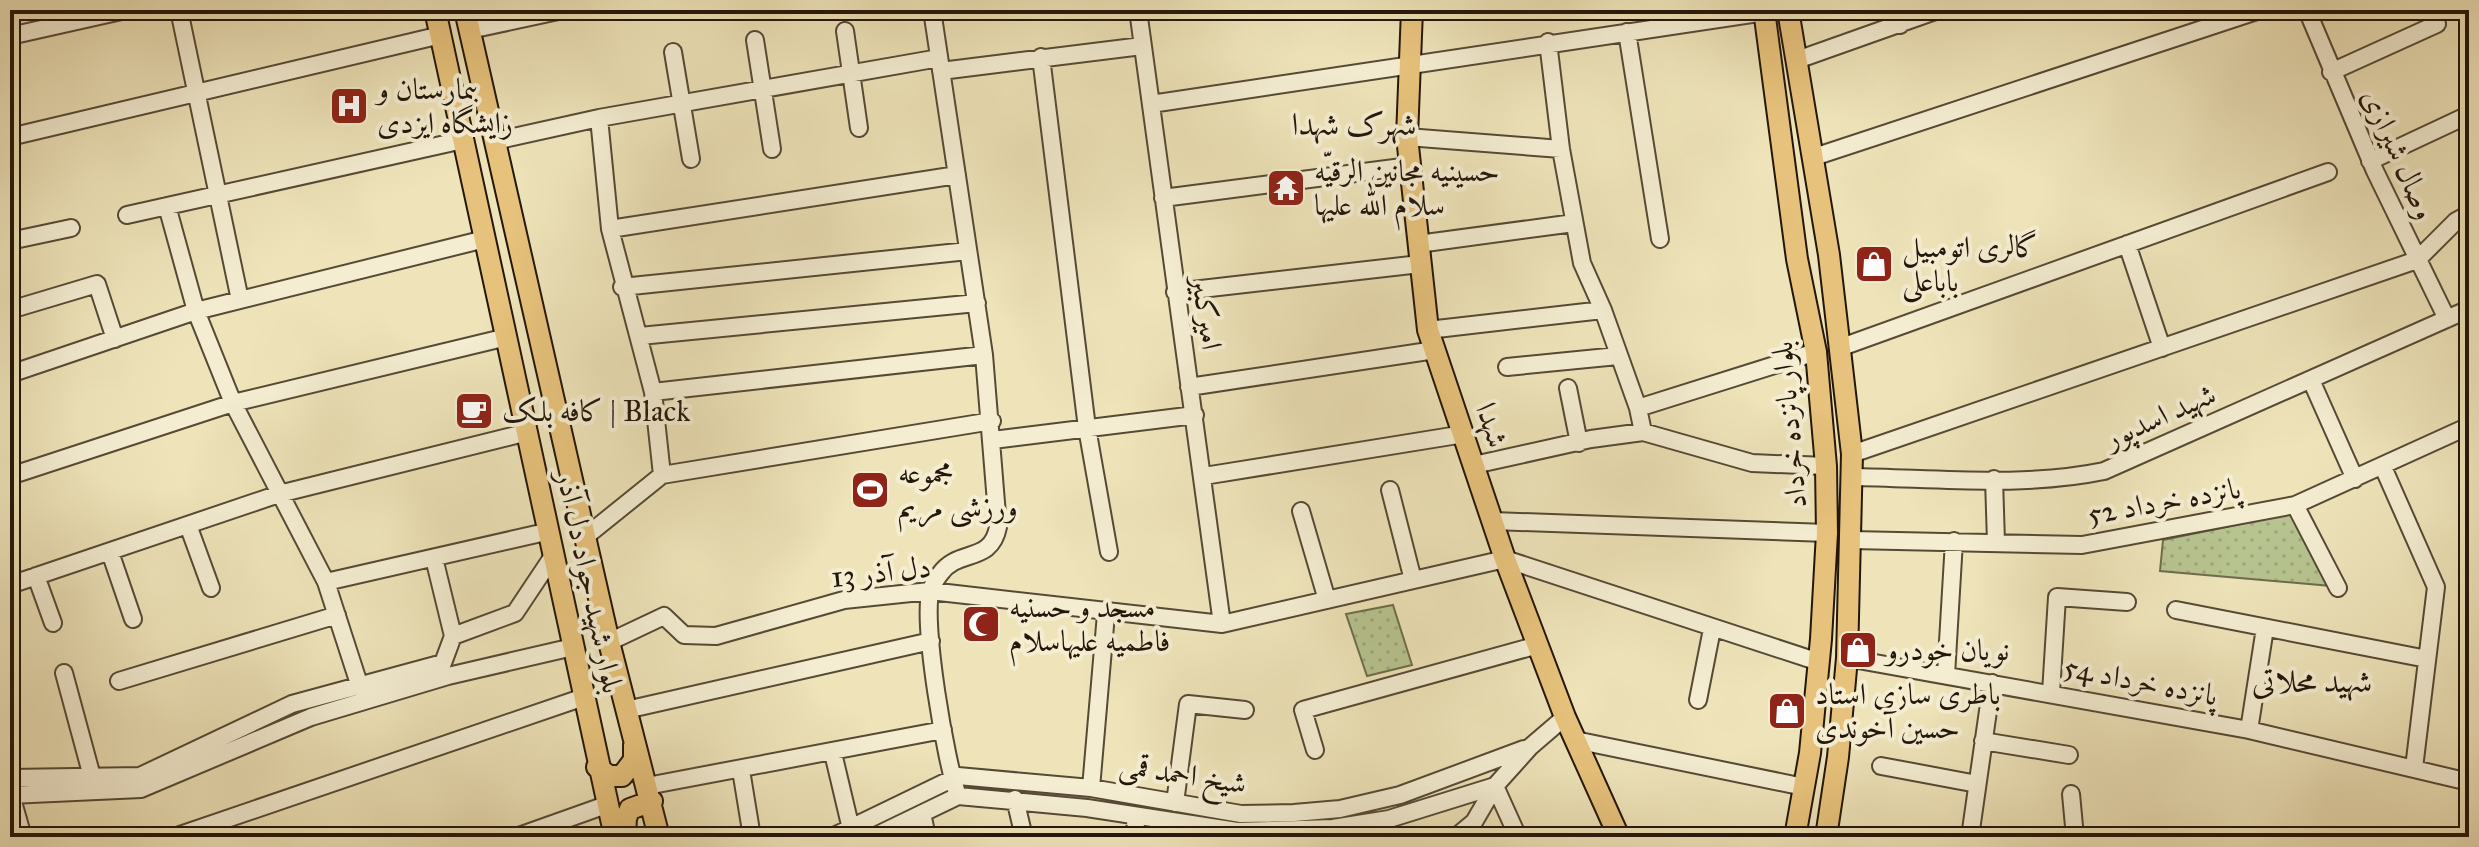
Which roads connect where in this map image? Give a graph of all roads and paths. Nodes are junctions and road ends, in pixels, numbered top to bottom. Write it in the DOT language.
graph roads {
  1 [pos="126,10"];
  2 [pos="179,10"];
  3 [pos="435,10"];
  4 [pos="563,10"];
  5 [pos="932,10"];
  6 [pos="1138,10"];
  7 [pos="1412,10"];
  8 [pos="1788,10"];
  9 [pos="1938,10"];
  10 [pos="2260,10"];
  11 [pos="2307,10"];
  12 [pos="1764,11"];
  13 [pos="1897,18"];
  14 [pos="468,20"];
  15 [pos="2437,24"];
  16 [pos="845,31"];
  17 [pos="1627,32"];
  18 [pos="441,35"];
  19 [pos="10,36"];
  20 [pos="755,40"];
  21 [pos="1548,42"];
  22 [pos="1142,46"];
  23 [pos="673,52"];
  24 [pos="1041,57"];
  25 [pos="1797,60"];
  26 [pos="940,64"];
  27 [pos="1409,64"];
  28 [pos="2331,72"];
  29 [pos="852,73"];
  30 [pos="763,89"];
  31 [pos="195,94"];
  32 [pos="681,103"];
  33 [pos="1151,104"];
  34 [pos="2466,116"];
  35 [pos="599,118"];
  36 [pos="859,128"];
  37 [pos="10,137"];
  38 [pos="1407,137"];
  39 [pos="463,140"];
  40 [pos="495,141"];
  41 [pos="772,149"];
  42 [pos="1561,149"];
  43 [pos="1814,157"];
  44 [pos="691,159"];
  45 [pos="2370,161"];
  46 [pos="1410,166"];
  47 [pos="2328,172"];
  48 [pos="957,175"];
  49 [pos="216,195"];
  50 [pos="1163,198"];
  51 [pos="167,206"];
  52 [pos="2469,214"];
  53 [pos="127,215"];
  54 [pos="1574,223"];
  55 [pos="71,228"];
  56 [pos="610,229"];
  57 [pos="485,239"];
  58 [pos="1660,239"];
  59 [pos="10,241"];
  60 [pos="2127,244"];
  61 [pos="968,251"];
  62 [pos="1419,254"];
  63 [pos="2417,260"];
  64 [pos="622,287"];
  65 [pos="1175,292"];
  66 [pos="240,300"];
  67 [pos="977,303"];
  68 [pos="2469,309"];
  69 [pos="10,310"];
  70 [pos="1603,310"];
  71 [pos="196,311"];
  72 [pos="2447,319"];
  73 [pos="640,336"];
  74 [pos="507,337"];
  75 [pos="115,339"];
  76 [pos="1432,340"];
  77 [pos="1839,348"];
  78 [pos="2162,348"];
  79 [pos="1816,352"];
  80 [pos="984,355"];
  81 [pos="1618,356"];
  82 [pos="1507,367"];
  83 [pos="10,374"];
  84 [pos="2311,380"];
  85 [pos="1189,387"];
  86 [pos="1568,388"];
  87 [pos="653,392"];
  88 [pos="233,403"];
  89 [pos="1638,408"];
  90 [pos="1195,415"];
  91 [pos="992,421"];
  92 [pos="2469,426"];
  93 [pos="1087,428"];
  94 [pos="528,432"];
  95 [pos="1643,432"];
  96 [pos="1464,434"];
  97 [pos="993,440"];
  98 [pos="1579,443"];
  99 [pos="1852,454"];
  100 [pos="1474,465"];
  101 [pos="1826,466"];
  102 [pos="2383,467"];
  103 [pos="662,475"];
  104 [pos="10,476"];
  105 [pos="1204,476"];
  106 [pos="1852,477"];
  107 [pos="1994,479"];
  108 [pos="2355,479"];
  109 [pos="1390,490"];
  110 [pos="279,494"];
  111 [pos="2295,505"];
  112 [pos="1301,511"];
  113 [pos="1493,521"];
  114 [pos="188,525"];
  115 [pos="550,531"];
  116 [pos="1827,533"];
  117 [pos="585,537"];
  118 [pos="1852,540"];
  119 [pos="1954,541"];
  120 [pos="1996,542"];
  121 [pos="110,552"];
  122 [pos="1109,552"];
  123 [pos="555,553"];
  124 [pos="434,558"];
  125 [pos="1505,559"];
  126 [pos="36,576"];
  127 [pos="1413,580"];
  128 [pos="326,582"];
  129 [pos="10,585"];
  130 [pos="211,588"];
  131 [pos="2338,588"];
  132 [pos="930,591"];
  133 [pos="1327,600"];
  134 [pos="2127,602"];
  135 [pos="2176,610"];
  136 [pos="1106,614"];
  137 [pos="337,615"];
  138 [pos="133,619"];
  139 [pos="53,623"];
  140 [pos="1222,624"];
  141 [pos="2265,628"];
  142 [pos="1712,629"];
  143 [pos="453,636"];
  144 [pos="931,641"];
  145 [pos="609,642"];
  146 [pos="1538,645"];
  147 [pos="573,647"];
  148 [pos="1847,658"];
  149 [pos="2427,659"];
  150 [pos="1819,662"];
  151 [pos="445,669"];
  152 [pos="64,673"];
  153 [pos="1946,675"];
  154 [pos="119,681"];
  155 [pos="1992,683"];
  156 [pos="360,687"];
  157 [pos="2051,693"];
  158 [pos="584,697"];
  159 [pos="1698,700"];
  160 [pos="626,710"];
  161 [pos="1245,710"];
  162 [pos="1565,717"];
  163 [pos="943,730"];
  164 [pos="2249,730"];
  165 [pos="632,734"];
  166 [pos="1575,740"];
  167 [pos="1983,741"];
  168 [pos="1530,747"];
  169 [pos="1315,750"];
  170 [pos="833,753"];
  171 [pos="2069,755"];
  172 [pos="1881,766"];
  173 [pos="597,767"];
  174 [pos="2414,768"];
  175 [pos="741,770"];
  176 [pos="952,779"];
  177 [pos="2469,782"];
  178 [pos="94,784"];
  179 [pos="1977,784"];
  180 [pos="1495,786"];
  181 [pos="1804,787"];
  182 [pos="1091,788"];
  183 [pos="10,789"];
  184 [pos="649,793"];
  185 [pos="2071,794"];
  186 [pos="958,796"];
  187 [pos="1015,799"];
  188 [pos="1175,803"];
  189 [pos="606,805"];
  190 [pos="922,813"];
  191 [pos="1134,817"];
  192 [pos="1295,822"];
  193 [pos="851,829"];
  194 [pos="1334,832"];
  195 [pos="1237,834"];
  196 [pos="23,837"];
  197 [pos="174,837"];
  198 [pos="516,837"];
  199 [pos="615,837"];
  200 [pos="625,837"];
  201 [pos="659,837"];
  202 [pos="752,837"];
  203 [pos="832,837"];
  204 [pos="873,837"];
  205 [pos="927,837"];
  206 [pos="1024,837"];
  207 [pos="1138,837"];
  208 [pos="1456,837"];
  209 [pos="1518,837"];
  210 [pos="1619,837"];
  211 [pos="1795,837"];
  212 [pos="1826,837"];
  213 [pos="1970,837"];
  214 [pos="2075,837"];
  215 [pos="2132,837"];
  216 [pos="2148,837"];
  1 -- 19 [label="street"];
  2 -- 31 [label="street"];
  3 -- 18 [label="main road, بلوار شهید جواد دل آذر"];
  4 -- 14 [label="street"];
  5 -- 26 [label="street"];
  6 -- 22 [label="street, امیرکبیر"];
  7 -- 27 [label="main road, شهدا"];
  8 -- 25 [label="main road, بلوار پانزده خرداد"];
  9 -- 13 [label="street"];
  10 -- 43 [label="street"];
  11 -- 28 [label="street, وصال شیرازی"];
  12 -- 17 [label="street"];
  12 -- 79 [label="main road, بلوار پانزده خرداد"];
  13 -- 25 [label="street"];
  14 -- 40 [label="main road, بلوار شهید جواد دل آذر"];
  15 -- 28 [label="street"];
  16 -- 29 [label="street"];
  17 -- 21 [label="street"];
  17 -- 58 [label="street"];
  18 -- 31 [label="street"];
  18 -- 39 [label="main road, بلوار شهید جواد دل آذر"];
  20 -- 30 [label="street"];
  21 -- 27 [label="street"];
  21 -- 42 [label="street"];
  22 -- 24 [label="street"];
  22 -- 33 [label="street, امیرکبیر"];
  23 -- 32 [label="street"];
  24 -- 26 [label="street"];
  24 -- 93 [label="street"];
  25 -- 43 [label="main road, بلوار پانزده خرداد"];
  26 -- 29 [label="street"];
  26 -- 48 [label="street"];
  27 -- 33 [label="street"];
  27 -- 38 [label="main road, شهدا"];
  28 -- 45 [label="street, وصال شیرازی"];
  29 -- 30 [label="street"];
  29 -- 36 [label="street"];
  30 -- 32 [label="street"];
  30 -- 41 [label="street"];
  31 -- 37 [label="street"];
  31 -- 49 [label="street"];
  32 -- 35 [label="street"];
  32 -- 44 [label="street"];
  33 -- 50 [label="street, امیرکبیر"];
  34 -- 45 [label="street"];
  35 -- 40 [label="street"];
  35 -- 56 [label="street"];
  38 -- 42 [label="street"];
  38 -- 46 [label="main road, شهدا"];
  39 -- 49 [label="street"];
  39 -- 57 [label="main road, بلوار شهید جواد دل آذر"];
  40 -- 117 [label="main road, بلوار شهید جواد دل آذر"];
  42 -- 54 [label="street"];
  43 -- 77 [label="main road, بلوار پانزده خرداد"];
  45 -- 63 [label="street, وصال شیرازی"];
  46 -- 50 [label="street"];
  46 -- 62 [label="main road, شهدا"];
  47 -- 60 [label="street"];
  48 -- 56 [label="street"];
  48 -- 61 [label="street"];
  49 -- 51 [label="street"];
  49 -- 66 [label="street"];
  50 -- 65 [label="street, امیرکبیر"];
  51 -- 53 [label="street"];
  51 -- 71 [label="street"];
  52 -- 63 [label="street"];
  54 -- 62 [label="street"];
  54 -- 70 [label="street"];
  55 -- 59 [label="street"];
  56 -- 64 [label="street"];
  57 -- 66 [label="street"];
  57 -- 74 [label="main road, بلوار شهید جواد دل آذر"];
  60 -- 77 [label="street"];
  60 -- 78 [label="street"];
  61 -- 64 [label="street"];
  61 -- 67 [label="street"];
  62 -- 65 [label="street"];
  62 -- 76 [label="main road, شهدا"];
  63 -- 72 [label="street, وصال شیرازی"];
  63 -- 78 [label="street"];
  64 -- 73 [label="street"];
  65 -- 85 [label="street, امیرکبیر"];
  66 -- 71 [label="street"];
  67 -- 73 [label="street"];
  67 -- 80 [label="street"];
  68 -- 72 [label="street, شهید اسدپور"];
  69 -- 75 [label="street"];
  70 -- 76 [label="street"];
  70 -- 81 [label="street"];
  71 -- 75 [label="street"];
  71 -- 88 [label="street"];
  72 -- 84 [label="street, شهید اسدپور"];
  73 -- 87 [label="street"];
  74 -- 88 [label="street"];
  74 -- 94 [label="main road, بلوار شهید جواد دل آذر"];
  75 -- 83 [label="street"];
  76 -- 85 [label="street"];
  76 -- 96 [label="main road, شهدا"];
  77 -- 99 [label="main road, بلوار پانزده خرداد"];
  78 -- 99 [label="street"];
  79 -- 89 [label="street"];
  79 -- 101 [label="main road, بلوار پانزده خرداد"];
  80 -- 87 [label="street"];
  80 -- 91 [label="street"];
  81 -- 82 [label="street"];
  81 -- 89 [label="street"];
  84 -- 107 [label="street, شهید اسدپور"];
  84 -- 108 [label="street"];
  85 -- 90 [label="street, امیرکبیر"];
  86 -- 98 [label="street"];
  87 -- 103 [label="street"];
  88 -- 104 [label="street"];
  88 -- 110 [label="street"];
  89 -- 95 [label="street"];
  90 -- 93 [label="street"];
  90 -- 105 [label="street, امیرکبیر"];
  91 -- 97 [label="street"];
  91 -- 103 [label="street"];
  92 -- 102 [label="street, پانزده خرداد 52"];
  93 -- 97 [label="street"];
  93 -- 122 [label="street"];
  94 -- 110 [label="street"];
  94 -- 115 [label="main road, بلوار شهید جواد دل آذر"];
  95 -- 98 [label="street"];
  95 -- 101 [label="street"];
  96 -- 100 [label="main road, شهدا"];
  96 -- 105 [label="street"];
  97 -- 132 [label="street"];
  98 -- 100 [label="street"];
  99 -- 106 [label="main road, بلوار پانزده خرداد"];
  100 -- 113 [label="main road, شهدا"];
  101 -- 116 [label="main road, بلوار پانزده خرداد"];
  102 -- 108 [label="street, پانزده خرداد 52"];
  102 -- 149 [label="street"];
  103 -- 117 [label="street"];
  105 -- 140 [label="street, امیرکبیر"];
  106 -- 107 [label="street, شهید اسدپور"];
  106 -- 118 [label="main road, بلوار پانزده خرداد"];
  107 -- 120 [label="street"];
  108 -- 111 [label="street, پانزده خرداد 52"];
  109 -- 127 [label="street"];
  110 -- 114 [label="street"];
  110 -- 128 [label="street"];
  111 -- 120 [label="street, پانزده خرداد 52"];
  111 -- 131 [label="street"];
  112 -- 133 [label="street"];
  113 -- 116 [label="street"];
  113 -- 125 [label="main road, شهدا"];
  114 -- 121 [label="street"];
  114 -- 130 [label="street"];
  115 -- 123 [label="main road, بلوار شهید جواد دل آذر"];
  115 -- 124 [label="street"];
  116 -- 150 [label="main road, بلوار پانزده خرداد"];
  117 -- 145 [label="main road, بلوار شهید جواد دل آذر"];
  118 -- 119 [label="street, پانزده خرداد 52"];
  118 -- 148 [label="main road, بلوار پانزده خرداد"];
  119 -- 120 [label="street, پانزده خرداد 52"];
  119 -- 153 [label="street"];
  121 -- 126 [label="street"];
  121 -- 138 [label="street"];
  123 -- 143 [label="street"];
  123 -- 147 [label="main road, بلوار شهید جواد دل آذر"];
  124 -- 128 [label="street"];
  124 -- 143 [label="street"];
  125 -- 127 [label="street, دل آذر 13"];
  125 -- 142 [label="street"];
  125 -- 146 [label="main road, شهدا"];
  126 -- 129 [label="street"];
  126 -- 139 [label="street"];
  127 -- 133 [label="street, دل آذر 13"];
  128 -- 137 [label="street"];
  132 -- 136 [label="street, دل آذر 13"];
  132 -- 144 [label="street"];
  132 -- 145 [label="street, دل آذر 13"];
  133 -- 140 [label="street, دل آذر 13"];
  134 -- 157 [label="street"];
  135 -- 141 [label="street"];
  136 -- 140 [label="street, دل آذر 13"];
  136 -- 182 [label="street"];
  137 -- 154 [label="street"];
  137 -- 156 [label="street"];
  141 -- 149 [label="street"];
  141 -- 164 [label="street"];
  142 -- 150 [label="street"];
  142 -- 159 [label="street"];
  143 -- 151 [label="street"];
  144 -- 160 [label="street"];
  144 -- 163 [label="street"];
  145 -- 160 [label="main road, بلوار شهید جواد دل آذر"];
  146 -- 162 [label="main road, شهدا"];
  146 -- 169 [label="street"];
  147 -- 151 [label="street"];
  147 -- 158 [label="main road, بلوار شهید جواد دل آذر"];
  148 -- 153 [label="street, پانزده خرداد 54"];
  148 -- 212 [label="main road, بلوار پانزده خرداد"];
  149 -- 174 [label="street"];
  150 -- 181 [label="main road, بلوار پانزده خرداد"];
  151 -- 156 [label="street"];
  151 -- 178 [label="street"];
  152 -- 178 [label="street"];
  153 -- 155 [label="street, پانزده خرداد 54"];
  155 -- 157 [label="street, پانزده خرداد 54"];
  155 -- 167 [label="street"];
  156 -- 178 [label="street"];
  157 -- 164 [label="street, پانزده خرداد 54"];
  158 -- 173 [label="main road, بلوار شهید جواد دل آذر"];
  158 -- 197 [label="street"];
  160 -- 165 [label="main road, بلوار شهید جواد دل آذر"];
  161 -- 188 [label="street"];
  162 -- 166 [label="main road, شهدا"];
  162 -- 168 [label="street, شیخ احمد قمی"];
  163 -- 170 [label="street"];
  163 -- 176 [label="street"];
  164 -- 174 [label="street, پانزده خرداد 54"];
  165 -- 173 [label="main road"];
  165 -- 184 [label="main road, بلوار شهید جواد دل آذر"];
  166 -- 181 [label="street"];
  166 -- 210 [label="main road, شهدا"];
  167 -- 171 [label="street"];
  167 -- 179 [label="street"];
  168 -- 180 [label="street, شیخ احمد قمی"];
  168 -- 192 [label="street, شیخ احمد قمی"];
  170 -- 175 [label="street"];
  170 -- 193 [label="street"];
  172 -- 179 [label="street"];
  173 -- 189 [label="main road, بلوار شهید جواد دل آذر"];
  174 -- 177 [label="street, پانزده خرداد 54"];
  175 -- 184 [label="street"];
  175 -- 202 [label="street"];
  176 -- 182 [label="street, شیخ احمد قمی"];
  176 -- 186 [label="street"];
  176 -- 193 [label="street, شیخ احمد قمی"];
  178 -- 183 [label="street"];
  179 -- 213 [label="street"];
  180 -- 194 [label="street, شیخ احمد قمی"];
  180 -- 208 [label="street"];
  180 -- 209 [label="street"];
  181 -- 211 [label="main road, بلوار پانزده خرداد"];
  182 -- 188 [label="street, شیخ احمد قمی"];
  183 -- 196 [label="street"];
  184 -- 200 [label="main road"];
  184 -- 201 [label="main road, بلوار شهید جواد دل آذر"];
  185 -- 214 [label="street"];
  186 -- 187 [label="street, شیخ احمد قمی"];
  186 -- 190 [label="street, شیخ احمد قمی"];
  187 -- 191 [label="street, شیخ احمد قمی"];
  187 -- 206 [label="street"];
  188 -- 192 [label="street, شیخ احمد قمی"];
  189 -- 198 [label="street"];
  189 -- 199 [label="main road, بلوار شهید جواد دل آذر"];
  190 -- 204 [label="street, شیخ احمد قمی"];
  190 -- 205 [label="street"];
  191 -- 195 [label="street, شیخ احمد قمی"];
  191 -- 207 [label="street"];
  192 -- 194 [label="street, شیخ احمد قمی"];
  192 -- 195 [label="street, شیخ احمد قمی"];
  193 -- 203 [label="street, شیخ احمد قمی"];
  215 -- 216 [label="street"];
}
